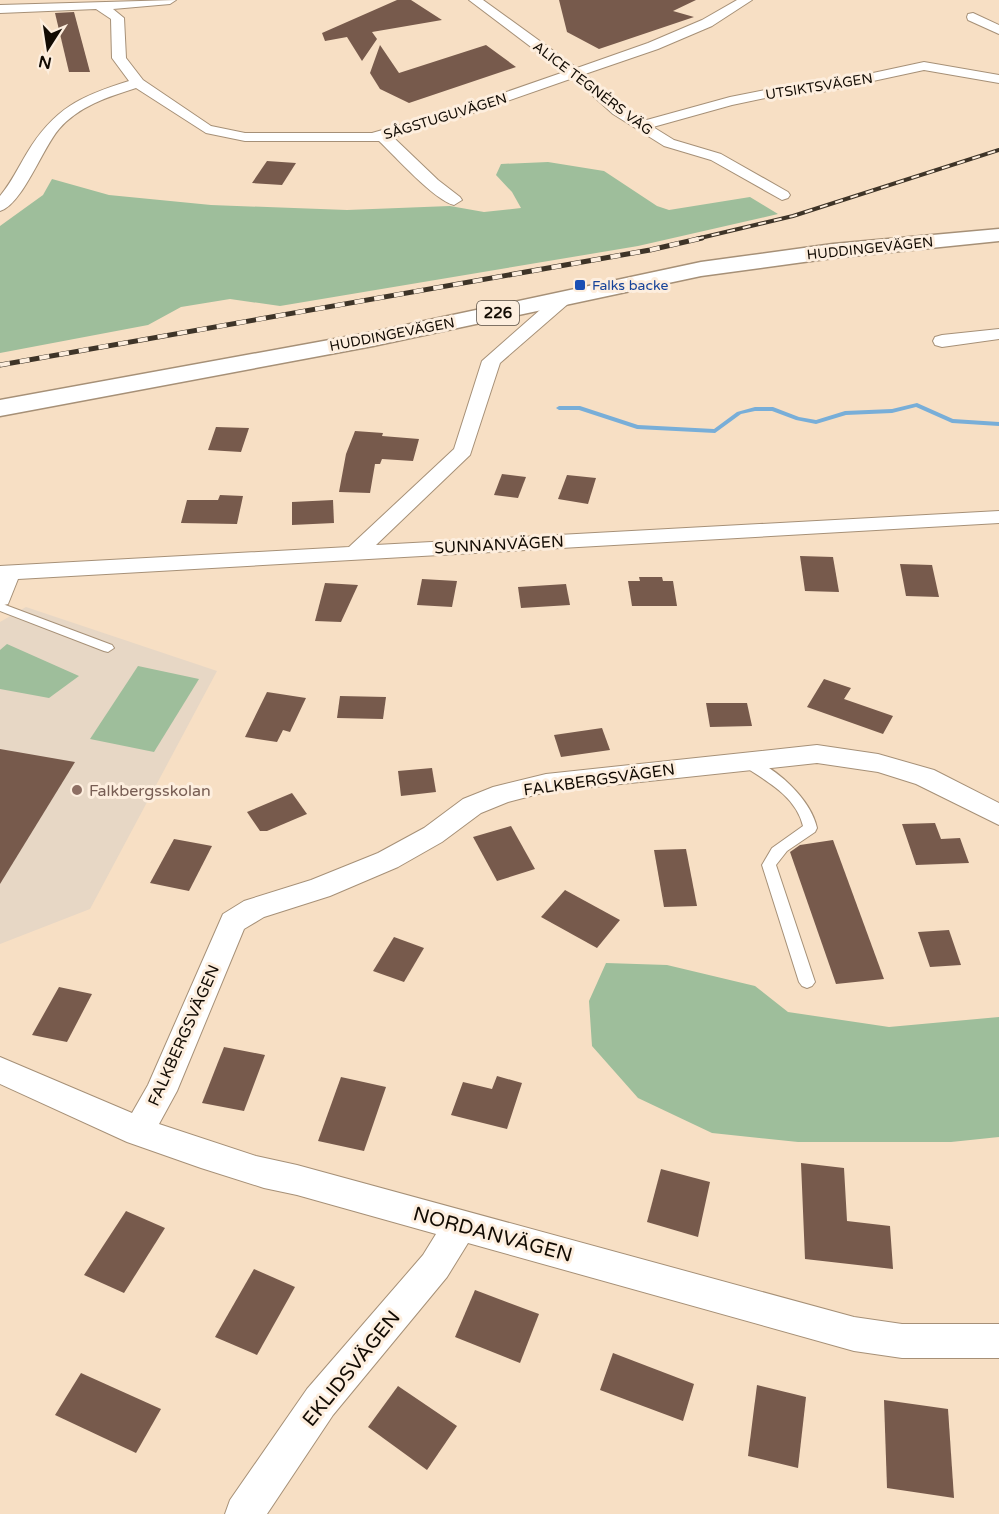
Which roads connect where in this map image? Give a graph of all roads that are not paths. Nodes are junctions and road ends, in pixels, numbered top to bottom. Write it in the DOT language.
graph roads {
  1 [pos="170,0"];
  2 [pos="475,0"];
  3 [pos="746,0"];
  4 [pos="34,4"];
  5 [pos="139,4"];
  6 [pos="98,5"];
  7 [pos="0,9"];
  8 [pos="973,17"];
  9 [pos="118,18"];
  10 [pos="999,30"];
  11 [pos="576,74"];
  12 [pos="999,79"];
  13 [pos="138,83"];
  14 [pos="641,126"];
  15 [pos="383,136"];
  16 [pos="782,195"];
  17 [pos="454,200"];
  18 [pos="0,206"];
  19 [pos="999,235"];
  20 [pos="563,299"];
  21 [pos="999,334"];
  22 [pos="942,341"];
  23 [pos="0,408"];
  24 [pos="999,517"];
  25 [pos="355,553"];
  26 [pos="4,573"];
  27 [pos="0,599"];
  28 [pos="0,607"];
  29 [pos="108,648"];
  30 [pos="747,762"];
  31 [pos="999,815"];
  32 [pos="807,982"];
  33 [pos="0,1070"];
  34 [pos="138,1132"];
  35 [pos="460,1225"];
  36 [pos="999,1341"];
  37 [pos="244,1514"];
  1 -- 5 [label="street"];
  2 -- 11 [label="street, ALICE TEGNÉRS VÄG"];
  3 -- 11 [label="street, SÅGSTUGUVÄGEN"];
  4 -- 6 [label="street"];
  4 -- 7 [label="street"];
  5 -- 6 [label="street"];
  5 -- 9 [label="street"];
  6 -- 9 [label="street"];
  8 -- 10 [label="street"];
  9 -- 13 [label="street, SÅGSTUGUVÄGEN"];
  11 -- 14 [label="street, ALICE TEGNÉRS VÄG"];
  11 -- 15 [label="street, SÅGSTUGUVÄGEN"];
  12 -- 14 [label="street, UTSIKTSVÄGEN"];
  13 -- 15 [label="street, SÅGSTUGUVÄGEN"];
  13 -- 18 [label="street"];
  14 -- 16 [label="street, ALICE TEGNÉRS VÄG"];
  15 -- 17 [label="street"];
  19 -- 20 [label="main road, HUDDINGEVÄGEN / 226"];
  20 -- 23 [label="main road, HUDDINGEVÄGEN / 226"];
  20 -- 25 [label="street"];
  21 -- 22 [label="street"];
  24 -- 25 [label="street, SUNNANVÄGEN"];
  25 -- 26 [label="street, SUNNANVÄGEN"];
  26 -- 27 [label="street"];
  28 -- 29 [label="lane"];
  30 -- 31 [label="street, FALKBERGSVÄGEN"];
  30 -- 32 [label="lane"];
  30 -- 34 [label="street, FALKBERGSVÄGEN"];
  33 -- 34 [label="street, NORDANVÄGEN"];
  34 -- 35 [label="street, NORDANVÄGEN"];
  35 -- 36 [label="street, NORDANVÄGEN"];
  35 -- 37 [label="street, EKLIDSVÄGEN"];
}
